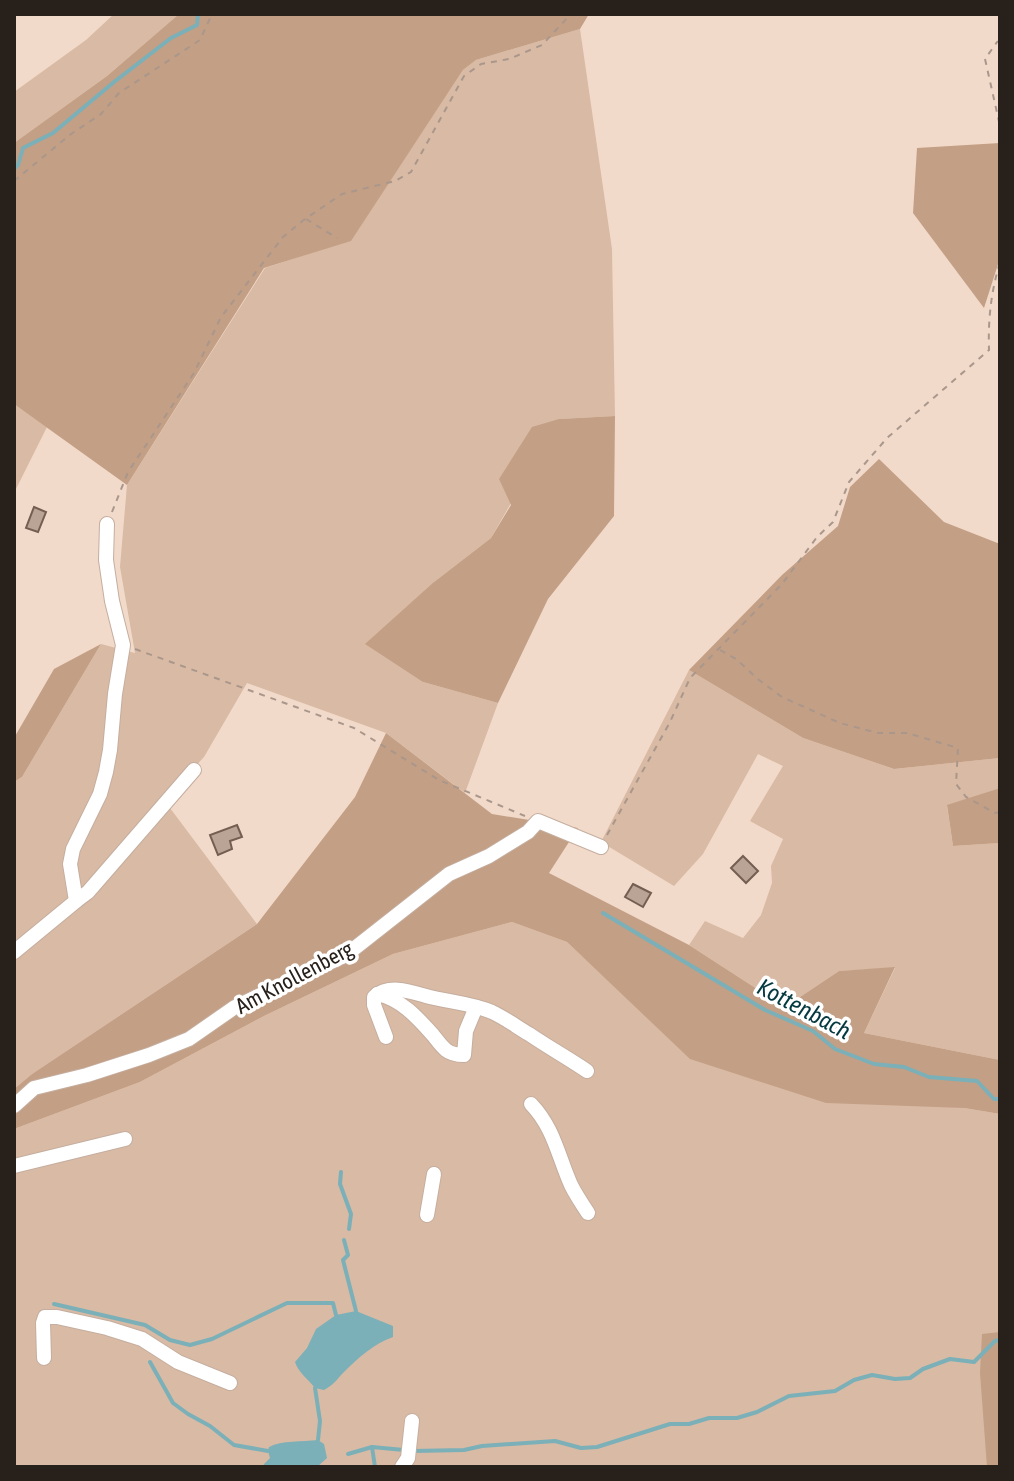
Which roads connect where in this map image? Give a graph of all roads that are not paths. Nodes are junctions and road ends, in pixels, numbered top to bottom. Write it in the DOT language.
graph roads {
  1 [pos="107,524"];
  2 [pos="194,770"];
  3 [pos="601,847"];
  4 [pos="76,901"];
  5 [pos="14,952"];
  6 [pos="376,994"];
  7 [pos="476,1007"];
  8 [pos="386,1037"];
  9 [pos="587,1071"];
  10 [pos="531,1104"];
  11 [pos="14,1106"];
  12 [pos="125,1139"];
  13 [pos="14,1166"];
  14 [pos="434,1174"];
  15 [pos="588,1213"];
  16 [pos="427,1215"];
  17 [pos="44,1358"];
  18 [pos="230,1383"];
  19 [pos="412,1421"];
  20 [pos="402,1467"];
  1 -- 4 [label="lane"];
  2 -- 4 [label="lane"];
  3 -- 11 [label="lane, Am Knollenberg"];
  4 -- 5 [label="lane"];
  6 -- 7 [label="lane"];
  6 -- 7 [label="lane"];
  6 -- 8 [label="lane"];
  7 -- 9 [label="lane"];
  10 -- 15 [label="lane"];
  12 -- 13 [label="lane"];
  14 -- 16 [label="lane"];
  17 -- 18 [label="lane"];
  19 -- 20 [label="lane"];
}
